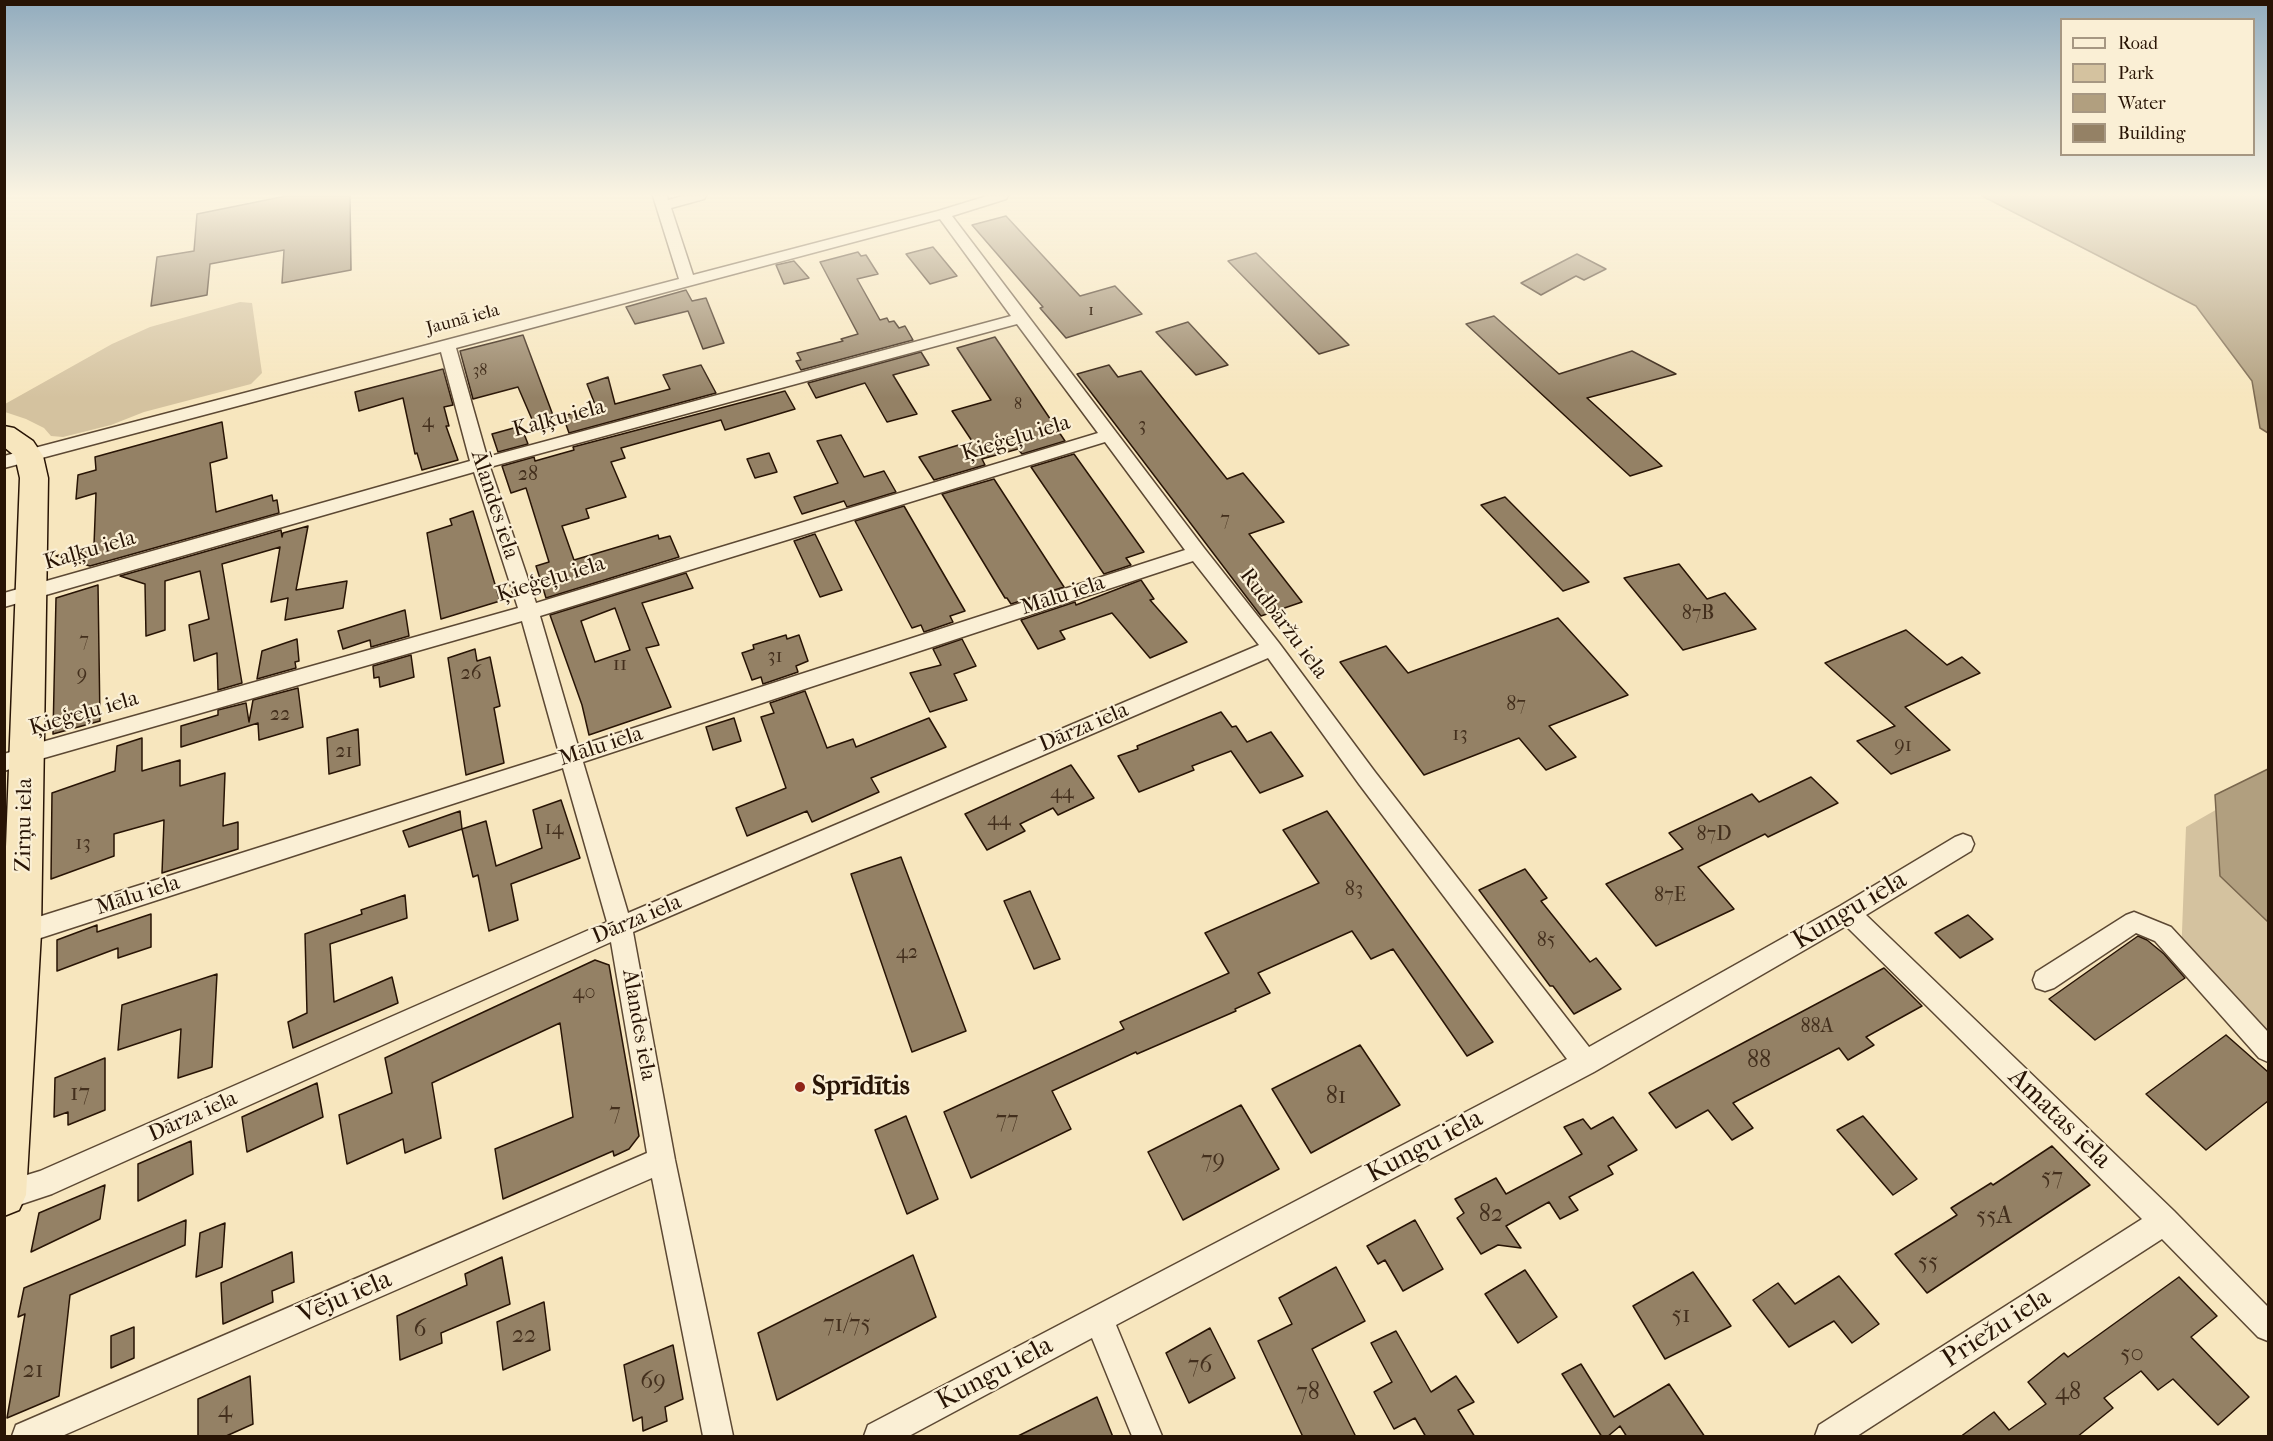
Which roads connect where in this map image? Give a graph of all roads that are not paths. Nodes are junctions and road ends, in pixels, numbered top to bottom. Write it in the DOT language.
graph roads {
  1 [pos="682,263"];
  2 [pos="752,263"];
  3 [pos="980,263"];
  4 [pos="687,280"];
  5 [pos="1022,318"];
  6 [pos="447,344"];
  7 [pos="1109,435"];
  8 [pos="13,450"];
  9 [pos="480,464"];
  10 [pos="1197,553"];
  11 [pos="18,595"];
  12 [pos="529,612"];
  13 [pos="1272,648"];
  14 [pos="569,758"];
  15 [pos="15,759"];
  16 [pos="1963,844"];
  17 [pos="1848,913"];
  18 [pos="620,927"];
  19 [pos="13,936"];
  20 [pos="2045,980"];
  21 [pos="2268,1050"];
  22 [pos="1585,1062"];
  23 [pos="662,1160"];
  24 [pos="4,1196"];
  25 [pos="2164,1221"];
  26 [pos="1100,1318"];
  27 [pos="2268,1327"];
  28 [pos="27,1437"];
  29 [pos="718,1437"];
  30 [pos="879,1437"];
  31 [pos="1147,1437"];
  32 [pos="1830,1437"];
  1 -- 4 [label="street"];
  2 -- 4 [label="street, Jaunā iela"];
  3 -- 5 [label="street, Rudbāržu iela"];
  4 -- 6 [label="street, Jaunā iela"];
  5 -- 7 [label="street, Rudbāržu iela"];
  5 -- 9 [label="street, Kaļķu iela"];
  6 -- 8 [label="street, Jaunā iela"];
  6 -- 9 [label="street, Ālandes iela"];
  7 -- 10 [label="street, Rudbāržu iela"];
  7 -- 12 [label="street, Ķieģeļu iela"];
  8 -- 11 [label="highway, Zirņu iela"];
  9 -- 11 [label="street, Kaļķu iela"];
  9 -- 12 [label="street, Ālandes iela"];
  10 -- 13 [label="street, Rudbāržu iela"];
  10 -- 14 [label="street, Mālu iela"];
  11 -- 15 [label="highway, Zirņu iela"];
  12 -- 14 [label="street, Ālandes iela"];
  12 -- 15 [label="street, Ķieģeļu iela"];
  13 -- 18 [label="street, Dārza iela"];
  13 -- 22 [label="street, Rudbāržu iela"];
  14 -- 18 [label="street, Ālandes iela"];
  14 -- 19 [label="street, Mālu iela"];
  15 -- 19 [label="highway, Zirņu iela"];
  16 -- 17 [label="street, Kungu iela"];
  17 -- 22 [label="street, Kungu iela"];
  17 -- 25 [label="street, Amatas iela"];
  18 -- 23 [label="street, Ālandes iela"];
  18 -- 24 [label="street, Dārza iela"];
  19 -- 24 [label="highway, Zirņu iela"];
  20 -- 21 [label="street"];
  22 -- 26 [label="street, Kungu iela"];
  23 -- 28 [label="street, Vēju iela"];
  23 -- 29 [label="street, Ālandes iela"];
  25 -- 27 [label="street, Amatas iela"];
  25 -- 32 [label="street, Priežu iela"];
  26 -- 30 [label="street, Kungu iela"];
  26 -- 31 [label="street"];
}
